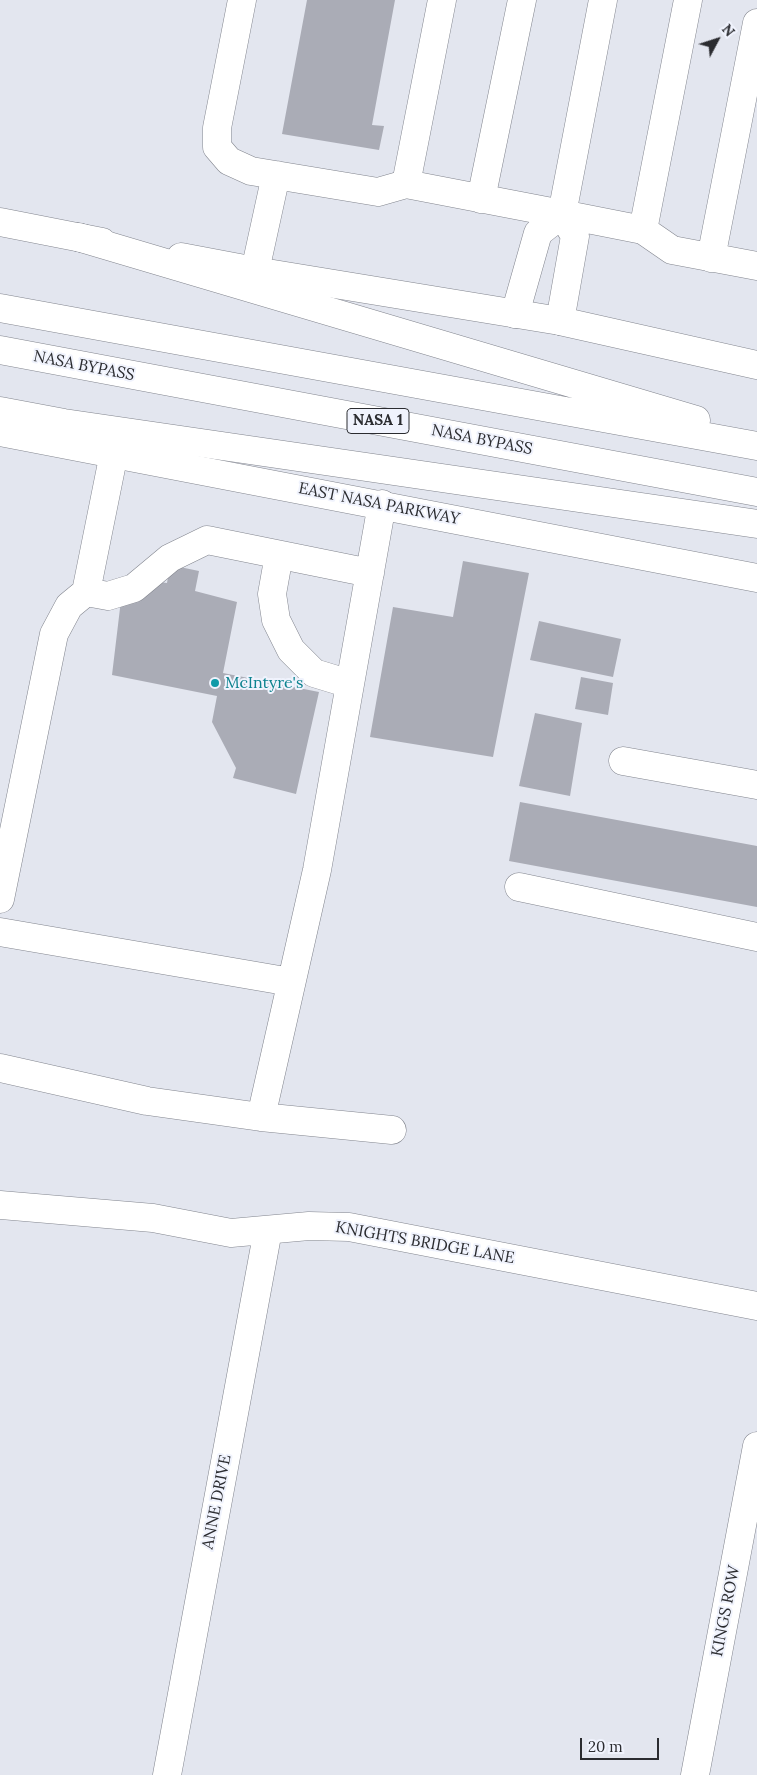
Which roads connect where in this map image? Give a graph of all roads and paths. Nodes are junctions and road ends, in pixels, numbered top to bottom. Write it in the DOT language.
graph roads {
  1 [pos="242,0"];
  2 [pos="442,0"];
  3 [pos="522,0"];
  4 [pos="603,0"];
  5 [pos="688,0"];
  6 [pos="757,23"];
  7 [pos="276,175"];
  8 [pos="406,184"];
  9 [pos="481,199"];
  10 [pos="562,214"];
  11 [pos="0,222"];
  12 [pos="643,230"];
  13 [pos="78,237"];
  14 [pos="711,258"];
  15 [pos="757,266"];
  16 [pos="255,271"];
  17 [pos="0,308"];
  18 [pos="515,314"];
  19 [pos="560,321"];
  20 [pos="0,350"];
  21 [pos="757,366"];
  22 [pos="0,412"];
  23 [pos="0,432"];
  24 [pos="757,438"];
  25 [pos="757,446"];
  26 [pos="114,454"];
  27 [pos="757,492"];
  28 [pos="382,504"];
  29 [pos="757,524"];
  30 [pos="279,554"];
  31 [pos="370,573"];
  32 [pos="757,578"];
  33 [pos="86,592"];
  34 [pos="350,684"];
  35 [pos="623,761"];
  36 [pos="757,785"];
  37 [pos="519,887"];
  38 [pos="0,899"];
  39 [pos="0,932"];
  40 [pos="757,937"];
  41 [pos="291,982"];
  42 [pos="0,1068"];
  43 [pos="261,1117"];
  44 [pos="392,1130"];
  45 [pos="0,1205"];
  46 [pos="268,1230"];
  47 [pos="757,1306"];
  48 [pos="757,1446"];
  49 [pos="167,1775"];
  50 [pos="695,1775"];
  1 -- 7 [label="main road"];
  2 -- 8 [label="main road"];
  3 -- 9 [label="main road"];
  4 -- 10 [label="main road"];
  5 -- 12 [label="main road"];
  6 -- 14 [label="main road"];
  7 -- 8 [label="main road"];
  7 -- 16 [label="main road"];
  8 -- 9 [label="main road"];
  9 -- 10 [label="main road"];
  10 -- 12 [label="main road"];
  10 -- 18 [label="main road"];
  10 -- 19 [label="main road"];
  11 -- 13 [label="main road"];
  12 -- 14 [label="main road"];
  13 -- 16 [label="main road"];
  13 -- 24 [label="main road"];
  14 -- 15 [label="main road"];
  16 -- 18 [label="main road"];
  17 -- 25 [label="main road"];
  18 -- 19 [label="main road"];
  19 -- 21 [label="main road"];
  20 -- 27 [label="main road, NASA BYPASS / NASA 1"];
  22 -- 29 [label="main road"];
  23 -- 26 [label="main road, EAST NASA PARKWAY"];
  26 -- 28 [label="main road, EAST NASA PARKWAY"];
  26 -- 33 [label="main road"];
  28 -- 31 [label="main road"];
  28 -- 32 [label="main road, EAST NASA PARKWAY"];
  30 -- 31 [label="main road"];
  30 -- 33 [label="main road"];
  30 -- 34 [label="main road"];
  31 -- 34 [label="main road"];
  33 -- 38 [label="main road"];
  34 -- 41 [label="main road"];
  35 -- 36 [label="main road"];
  37 -- 40 [label="main road"];
  39 -- 41 [label="main road"];
  41 -- 43 [label="main road"];
  42 -- 43 [label="main road"];
  43 -- 44 [label="main road"];
  45 -- 46 [label="main road, KNIGHTS BRIDGE LANE"];
  46 -- 47 [label="main road, KNIGHTS BRIDGE LANE"];
  46 -- 49 [label="main road, ANNE DRIVE"];
  48 -- 50 [label="main road, KINGS ROW"];
}
